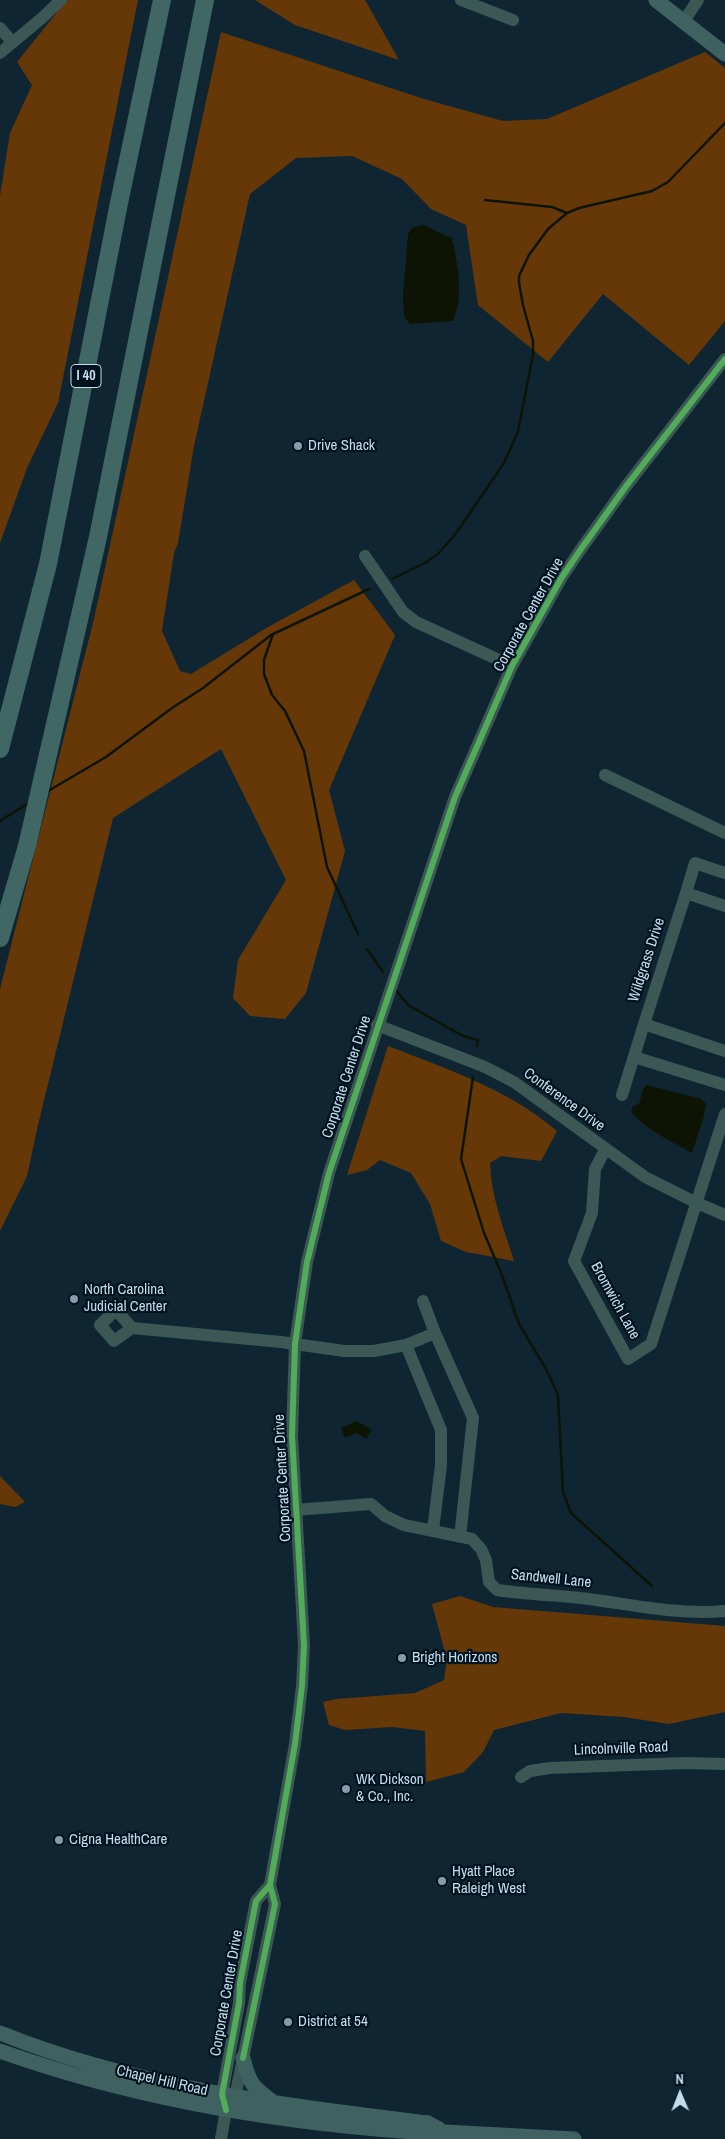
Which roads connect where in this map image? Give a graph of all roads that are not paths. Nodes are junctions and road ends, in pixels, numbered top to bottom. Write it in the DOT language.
graph roads {
  1 [pos="61,0"];
  2 [pos="162,0"];
  3 [pos="205,0"];
  4 [pos="464,0"];
  5 [pos="656,0"];
  6 [pos="698,0"];
  7 [pos="513,20"];
  8 [pos="683,22"];
  9 [pos="0,28"];
  10 [pos="12,42"];
  11 [pos="0,53"];
  12 [pos="725,54"];
  13 [pos="725,359"];
  14 [pos="364,556"];
  15 [pos="512,666"];
  16 [pos="0,749"];
  17 [pos="605,775"];
  18 [pos="725,833"];
  19 [pos="725,873"];
  20 [pos="686,893"];
  21 [pos="725,906"];
  22 [pos="0,938"];
  23 [pos="644,1024"];
  24 [pos="377,1025"];
  25 [pos="725,1051"];
  26 [pos="634,1057"];
  27 [pos="725,1085"];
  28 [pos="622,1095"];
  29 [pos="725,1114"];
  30 [pos="605,1150"];
  31 [pos="697,1204"];
  32 [pos="725,1215"];
  33 [pos="423,1301"];
  34 [pos="132,1328"];
  35 [pos="435,1333"];
  36 [pos="295,1344"];
  37 [pos="406,1345"];
  38 [pos="295,1510"];
  39 [pos="432,1530"];
  40 [pos="460,1537"];
  41 [pos="725,1611"];
  42 [pos="725,1764"];
  43 [pos="521,1777"];
  44 [pos="270,1885"];
  45 [pos="0,2033"];
  46 [pos="0,2051"];
  47 [pos="243,2058"];
  48 [pos="229,2095"];
  49 [pos="274,2103"];
  50 [pos="226,2110"];
  51 [pos="445,2132"];
  52 [pos="221,2139"];
  53 [pos="574,2139"];
  1 -- 10 [label="street"];
  2 -- 16 [label="highway, I 40"];
  3 -- 22 [label="highway"];
  4 -- 7 [label="street"];
  5 -- 8 [label="main road"];
  6 -- 8 [label="street"];
  8 -- 12 [label="main road"];
  9 -- 10 [label="street"];
  10 -- 11 [label="street"];
  13 -- 15 [label="street, Corporate Center Drive"];
  14 -- 15 [label="street"];
  15 -- 24 [label="street, Corporate Center Drive"];
  17 -- 18 [label="street"];
  19 -- 20 [label="street, Wildgrass Drive"];
  20 -- 21 [label="street"];
  20 -- 23 [label="street, Wildgrass Drive"];
  23 -- 25 [label="street, Wildgrass Drive"];
  23 -- 26 [label="street"];
  24 -- 30 [label="street, Conference Drive"];
  24 -- 36 [label="street, Corporate Center Drive"];
  26 -- 27 [label="street"];
  26 -- 28 [label="street"];
  29 -- 31 [label="street"];
  30 -- 31 [label="street, Conference Drive"];
  30 -- 31 [label="street, Bromwich Lane"];
  31 -- 32 [label="street, Conference Drive"];
  33 -- 35 [label="street"];
  34 -- 36 [label="street"];
  35 -- 37 [label="street"];
  35 -- 40 [label="street"];
  36 -- 37 [label="street"];
  36 -- 38 [label="street, Corporate Center Drive"];
  37 -- 39 [label="street"];
  38 -- 39 [label="street, Sandwell Lane"];
  38 -- 44 [label="street, Corporate Center Drive"];
  39 -- 40 [label="street, Sandwell Lane"];
  40 -- 41 [label="street, Sandwell Lane"];
  42 -- 43 [label="street, Lincolnville Road"];
  44 -- 47 [label="street, Corporate Center Drive"];
  44 -- 48 [label="street, Corporate Center Drive"];
  45 -- 48 [label="main road, Chapel Hill Road"];
  46 -- 50 [label="main road, Chapel Hill Road"];
  47 -- 48 [label="street, Corporate Center Drive"];
  47 -- 49 [label="main road"];
  48 -- 49 [label="main road, Chapel Hill Road"];
  48 -- 50 [label="street, Corporate Center Drive"];
  49 -- 51 [label="main road, Chapel Hill Road"];
  50 -- 51 [label="main road, Chapel Hill Road"];
  50 -- 52 [label="street"];
  51 -- 53 [label="main road, Chapel Hill Road"];
}
